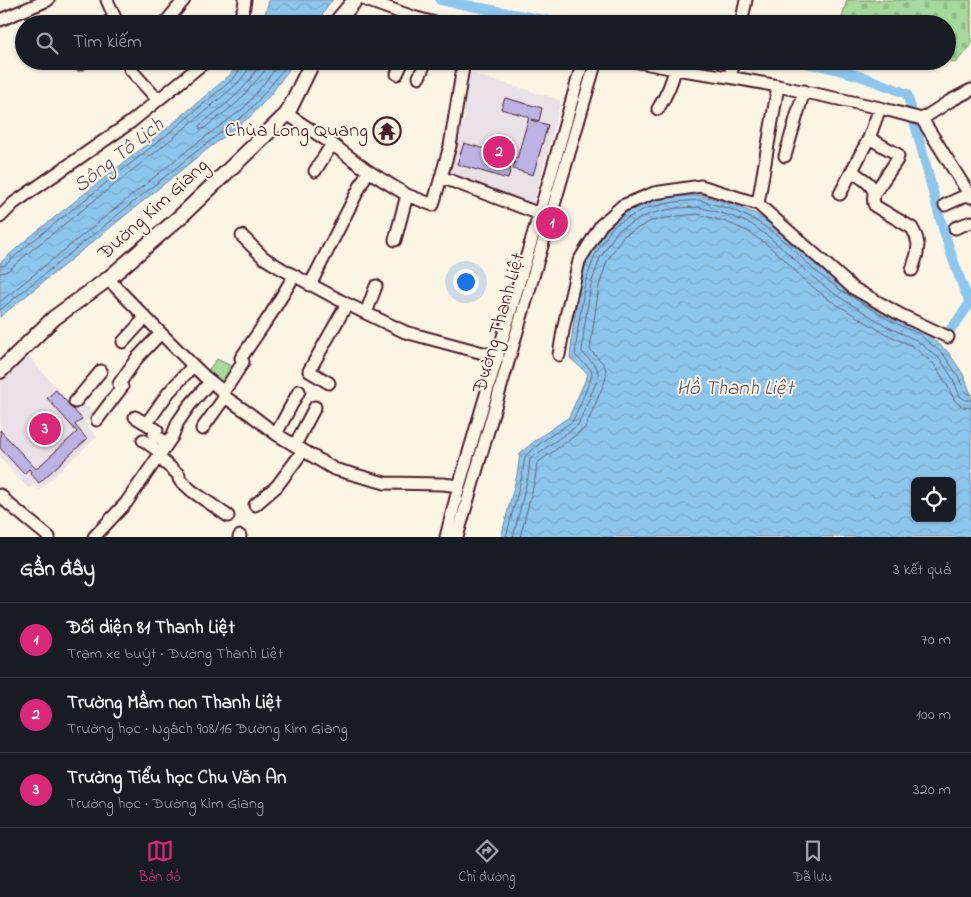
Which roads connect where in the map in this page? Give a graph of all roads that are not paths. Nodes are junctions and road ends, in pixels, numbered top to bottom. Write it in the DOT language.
graph roads {
  1 [pos="48,0"];
  2 [pos="107,0"];
  3 [pos="184,0"];
  4 [pos="245,0"];
  5 [pos="355,0"];
  6 [pos="366,0"];
  7 [pos="746,0"];
  8 [pos="114,15"];
  9 [pos="172,15"];
  10 [pos="241,15"];
  11 [pos="343,15"];
  12 [pos="400,15"];
  13 [pos="743,15"];
  14 [pos="0,20"];
  15 [pos="131,70"];
  16 [pos="195,70"];
  17 [pos="308,70"];
  18 [pos="399,70"];
  19 [pos="422,70"];
  20 [pos="463,70"];
  21 [pos="580,70"];
  22 [pos="593,70"];
  23 [pos="674,70"];
  24 [pos="737,70"];
  25 [pos="397,74"];
  26 [pos="419,77"];
  27 [pos="778,86"];
  28 [pos="971,90"];
  29 [pos="804,91"];
  30 [pos="158,100"];
  31 [pos="880,108"];
  32 [pos="658,109"];
  33 [pos="286,114"];
  34 [pos="922,119"];
  35 [pos="870,138"];
  36 [pos="332,144"];
  37 [pos="785,156"];
  38 [pos="315,171"];
  39 [pos="368,171"];
  40 [pos="852,171"];
  41 [pos="441,177"];
  42 [pos="840,194"];
  43 [pos="874,194"];
  44 [pos="970,194"];
  45 [pos="408,195"];
  46 [pos="758,204"];
  47 [pos="945,205"];
  48 [pos="540,214"];
  49 [pos="0,217"];
  50 [pos="971,222"];
  51 [pos="955,228"];
  52 [pos="242,236"];
  53 [pos="395,240"];
  54 [pos="912,270"];
  55 [pos="294,276"];
  56 [pos="108,279"];
  57 [pos="310,284"];
  58 [pos="376,286"];
  59 [pos="347,304"];
  60 [pos="366,313"];
  61 [pos="145,318"];
  62 [pos="160,334"];
  63 [pos="948,337"];
  64 [pos="123,342"];
  65 [pos="559,355"];
  66 [pos="498,357"];
  67 [pos="194,366"];
  68 [pos="0,371"];
  69 [pos="210,382"];
  70 [pos="329,383"];
  71 [pos="119,384"];
  72 [pos="298,391"];
  73 [pos="224,395"];
  74 [pos="75,402"];
  75 [pos="315,407"];
  76 [pos="136,416"];
  77 [pos="97,420"];
  78 [pos="149,420"];
  79 [pos="202,429"];
  80 [pos="276,434"];
  81 [pos="143,440"];
  82 [pos="168,442"];
  83 [pos="299,448"];
  84 [pos="160,455"];
  85 [pos="459,486"];
  86 [pos="0,495"];
  87 [pos="255,505"];
  88 [pos="228,516"];
  89 [pos="48,537"];
  90 [pos="94,537"];
  91 [pos="446,537"];
  92 [pos="456,537"];
  1 -- 14 [label="street"];
  2 -- 8 [label="street"];
  3 -- 9 [label="street"];
  4 -- 10 [label="street"];
  5 -- 11 [label="main road"];
  6 -- 12 [label="street"];
  7 -- 13 [label="street"];
  15 -- 30 [label="street"];
  16 -- 30 [label="street"];
  17 -- 33 [label="main road, Đường Kim Giang"];
  18 -- 25 [label="street"];
  19 -- 26 [label="street"];
  20 -- 41 [label="street"];
  21 -- 48 [label="street, Đường Thanh Liệt"];
  22 -- 92 [label="street, Đường Thanh Liệt"];
  23 -- 32 [label="street"];
  24 -- 27 [label="street"];
  27 -- 29 [label="street"];
  27 -- 46 [label="street"];
  28 -- 34 [label="street"];
  29 -- 31 [label="street"];
  29 -- 37 [label="street"];
  30 -- 49 [label="street"];
  31 -- 34 [label="street"];
  31 -- 35 [label="street"];
  33 -- 36 [label="street"];
  33 -- 56 [label="main road, Đường Kim Giang"];
  34 -- 44 [label="street"];
  35 -- 40 [label="street"];
  35 -- 43 [label="street"];
  36 -- 38 [label="street"];
  36 -- 39 [label="street"];
  39 -- 45 [label="street"];
  39 -- 57 [label="street"];
  40 -- 42 [label="street"];
  40 -- 43 [label="street"];
  41 -- 45 [label="street"];
  41 -- 48 [label="street"];
  43 -- 54 [label="street"];
  44 -- 47 [label="street"];
  45 -- 53 [label="street"];
  46 -- 63 [label="street"];
  46 -- 65 [label="street"];
  48 -- 66 [label="street, Đường Thanh Liệt"];
  50 -- 51 [label="street"];
  52 -- 55 [label="street"];
  55 -- 57 [label="street"];
  55 -- 73 [label="street"];
  56 -- 61 [label="street"];
  56 -- 68 [label="main road, Đường Kim Giang"];
  57 -- 59 [label="street"];
  58 -- 60 [label="street"];
  59 -- 60 [label="street"];
  59 -- 70 [label="street"];
  60 -- 66 [label="street"];
  61 -- 62 [label="street"];
  61 -- 64 [label="street"];
  62 -- 67 [label="street"];
  62 -- 71 [label="street"];
  66 -- 85 [label="street, Đường Thanh Liệt"];
  67 -- 69 [label="street"];
  67 -- 78 [label="street"];
  69 -- 73 [label="street"];
  69 -- 82 [label="street"];
  71 -- 74 [label="street"];
  71 -- 77 [label="street"];
  72 -- 80 [label="street"];
  73 -- 79 [label="street"];
  73 -- 80 [label="street"];
  75 -- 83 [label="street"];
  76 -- 82 [label="street"];
  80 -- 83 [label="street"];
  81 -- 84 [label="street"];
  82 -- 84 [label="street"];
  83 -- 85 [label="street"];
  83 -- 87 [label="street"];
  84 -- 88 [label="street"];
  84 -- 90 [label="street"];
  85 -- 91 [label="street, Đường Thanh Liệt"];
  86 -- 89 [label="street"];
}
